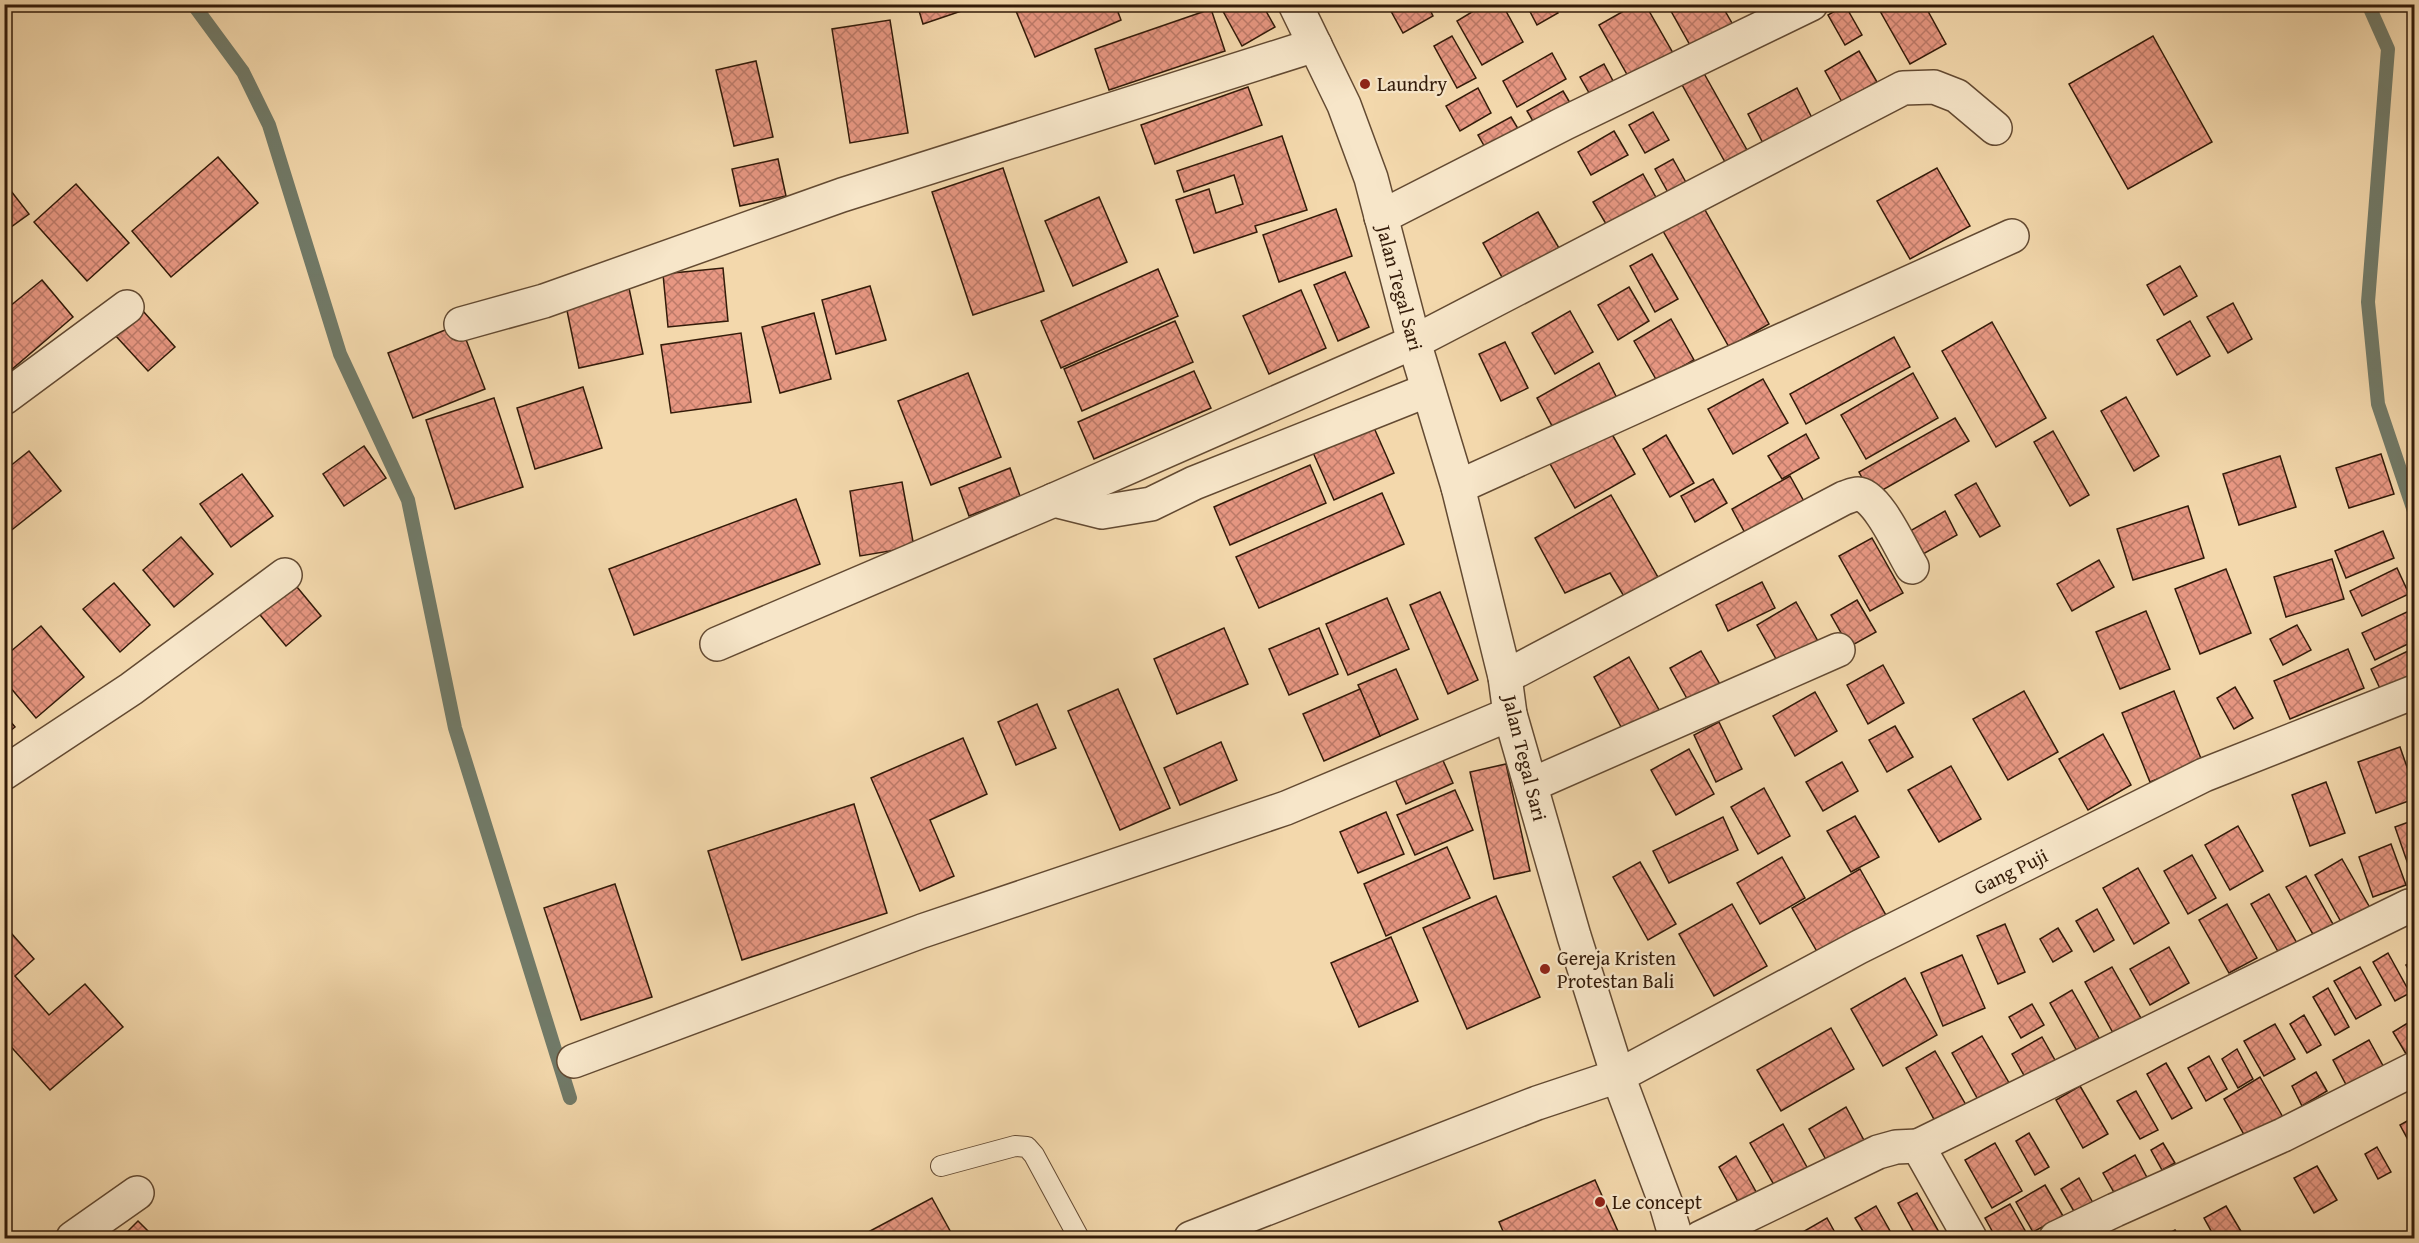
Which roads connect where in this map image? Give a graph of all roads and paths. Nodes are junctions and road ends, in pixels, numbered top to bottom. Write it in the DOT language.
graph roads {
  1 [pos="1810,4"];
  2 [pos="1298,6"];
  3 [pos="1315,45"];
  4 [pos="1995,128"];
  5 [pos="1381,217"];
  6 [pos="2012,236"];
  7 [pos="127,307"];
  8 [pos="461,324"];
  9 [pos="1414,342"];
  10 [pos="1428,390"];
  11 [pos="4,398"];
  12 [pos="1458,487"];
  13 [pos="1054,500"];
  14 [pos="1912,567"];
  15 [pos="285,575"];
  16 [pos="717,644"];
  17 [pos="1838,650"];
  18 [pos="1505,677"];
  19 [pos="2415,692"];
  20 [pos="1510,714"];
  21 [pos="4,772"];
  22 [pos="1531,785"];
  23 [pos="2409,906"];
  24 [pos="574,1061"];
  25 [pos="2415,1069"];
  26 [pos="1618,1076"];
  27 [pos="1918,1146"];
  28 [pos="941,1166"];
  29 [pos="137,1193"];
  30 [pos="73,1239"];
  31 [pos="1079,1239"];
  32 [pos="1191,1239"];
  33 [pos="1676,1239"];
  34 [pos="1700,1239"];
  35 [pos="1970,1239"];
  36 [pos="2056,1239"];
  1 -- 5 [label="street"];
  2 -- 3 [label="street, Jalan Tegal Sari"];
  3 -- 5 [label="street, Jalan Tegal Sari"];
  3 -- 8 [label="street"];
  4 -- 9 [label="street"];
  5 -- 9 [label="street, Jalan Tegal Sari"];
  6 -- 12 [label="street"];
  7 -- 11 [label="street"];
  9 -- 10 [label="street, Jalan Tegal Sari"];
  9 -- 13 [label="street"];
  10 -- 12 [label="street, Jalan Tegal Sari"];
  10 -- 13 [label="street"];
  12 -- 18 [label="street, Jalan Tegal Sari"];
  13 -- 16 [label="street"];
  14 -- 18 [label="street"];
  15 -- 21 [label="street"];
  17 -- 22 [label="street"];
  18 -- 20 [label="street, Jalan Tegal Sari"];
  19 -- 26 [label="street, Gang Puji"];
  20 -- 22 [label="street, Jalan Tegal Sari"];
  20 -- 24 [label="street"];
  22 -- 26 [label="street, Jalan Tegal Sari"];
  23 -- 27 [label="street"];
  25 -- 36 [label="street"];
  26 -- 32 [label="street"];
  26 -- 33 [label="street, Jalan Tegal Sari"];
  27 -- 34 [label="street"];
  27 -- 35 [label="street"];
  28 -- 31 [label="lane"];
  29 -- 30 [label="street"];
}
